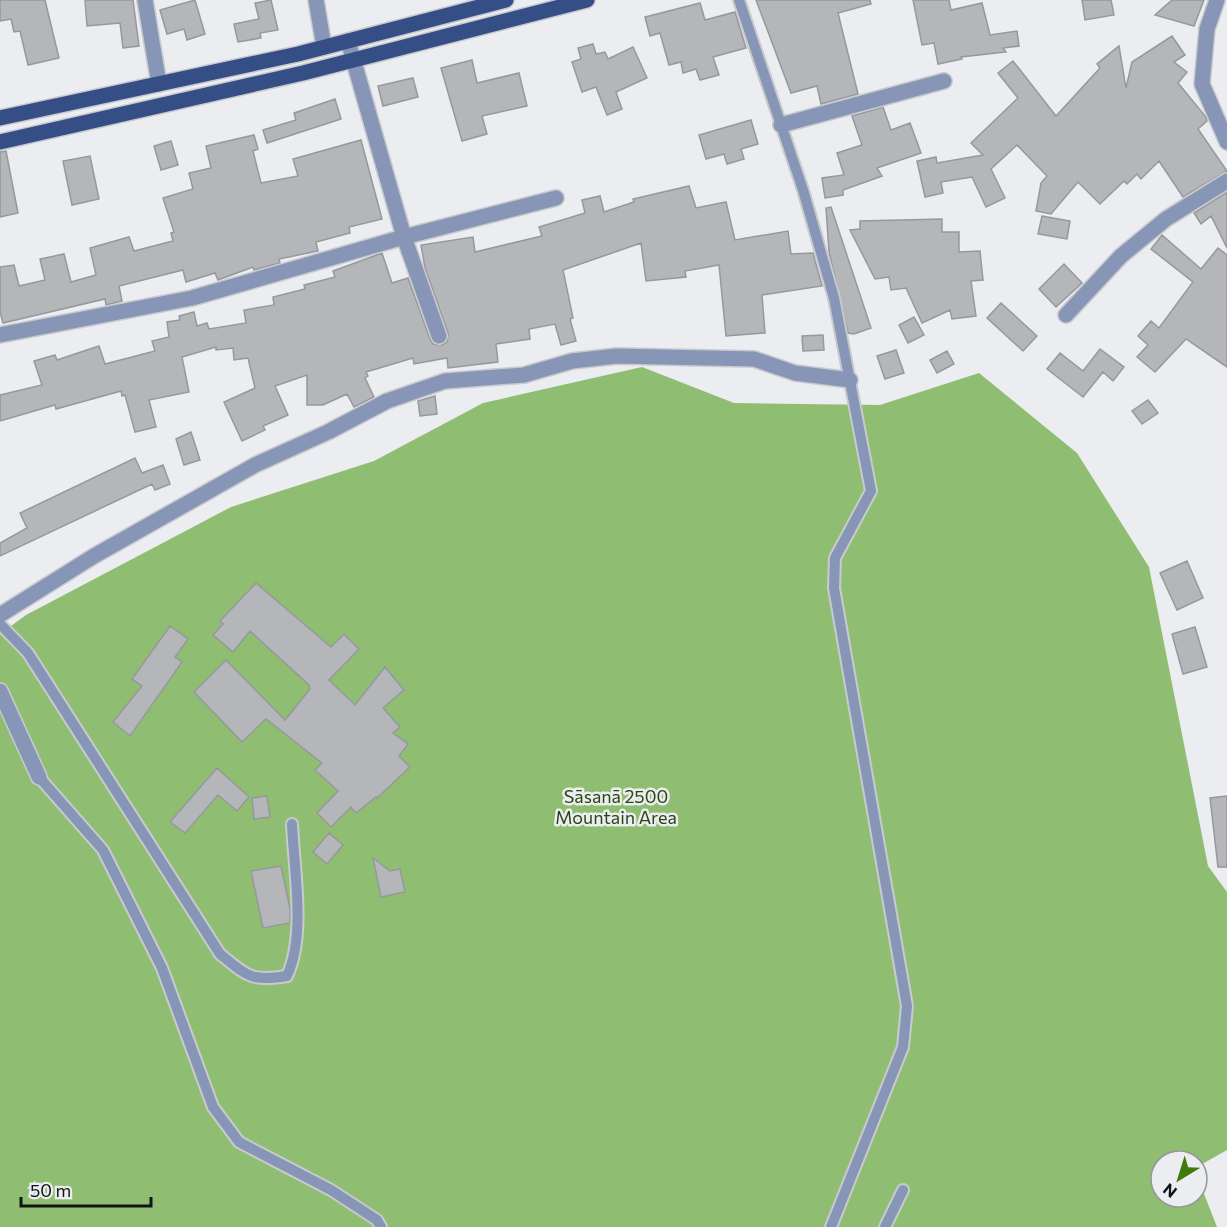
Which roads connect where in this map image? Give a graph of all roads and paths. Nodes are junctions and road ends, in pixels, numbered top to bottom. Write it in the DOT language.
graph roads {
  1 [pos="146,0"];
  2 [pos="316,0"];
  3 [pos="506,0"];
  4 [pos="587,0"];
  5 [pos="739,0"];
  6 [pos="1217,0"];
  7 [pos="547,5"];
  8 [pos="348,41"];
  9 [pos="324,47"];
  10 [pos="353,60"];
  11 [pos="944,81"];
  12 [pos="159,84"];
  13 [pos="0,118"];
  14 [pos="781,125"];
  15 [pos="0,142"];
  16 [pos="1227,142"];
  17 [pos="1227,181"];
  18 [pos="556,198"];
  19 [pos="404,237"];
  20 [pos="1066,315"];
  21 [pos="0,334"];
  22 [pos="439,336"];
  23 [pos="849,380"];
  24 [pos="0,615"];
  25 [pos="0,624"];
  26 [pos="0,691"];
  27 [pos="39,777"];
  28 [pos="292,824"];
  29 [pos="903,1190"];
  30 [pos="381,1227"];
  31 [pos="831,1227"];
  32 [pos="885,1227"];
  1 -- 12 [label="street"];
  2 -- 9 [label="street"];
  3 -- 8 [label="main road"];
  4 -- 7 [label="main road"];
  5 -- 14 [label="lane"];
  6 -- 16 [label="street"];
  7 -- 10 [label="main road"];
  8 -- 9 [label="main road"];
  8 -- 10 [label="street"];
  9 -- 12 [label="main road"];
  10 -- 15 [label="main road"];
  10 -- 19 [label="street"];
  11 -- 14 [label="street"];
  12 -- 13 [label="main road"];
  14 -- 23 [label="lane"];
  17 -- 20 [label="street"];
  18 -- 19 [label="street"];
  19 -- 21 [label="street"];
  19 -- 22 [label="street"];
  23 -- 24 [label="street"];
  23 -- 31 [label="lane"];
  25 -- 28 [label="lane"];
  26 -- 27 [label="street"];
  27 -- 30 [label="lane"];
  29 -- 32 [label="lane"];
}
